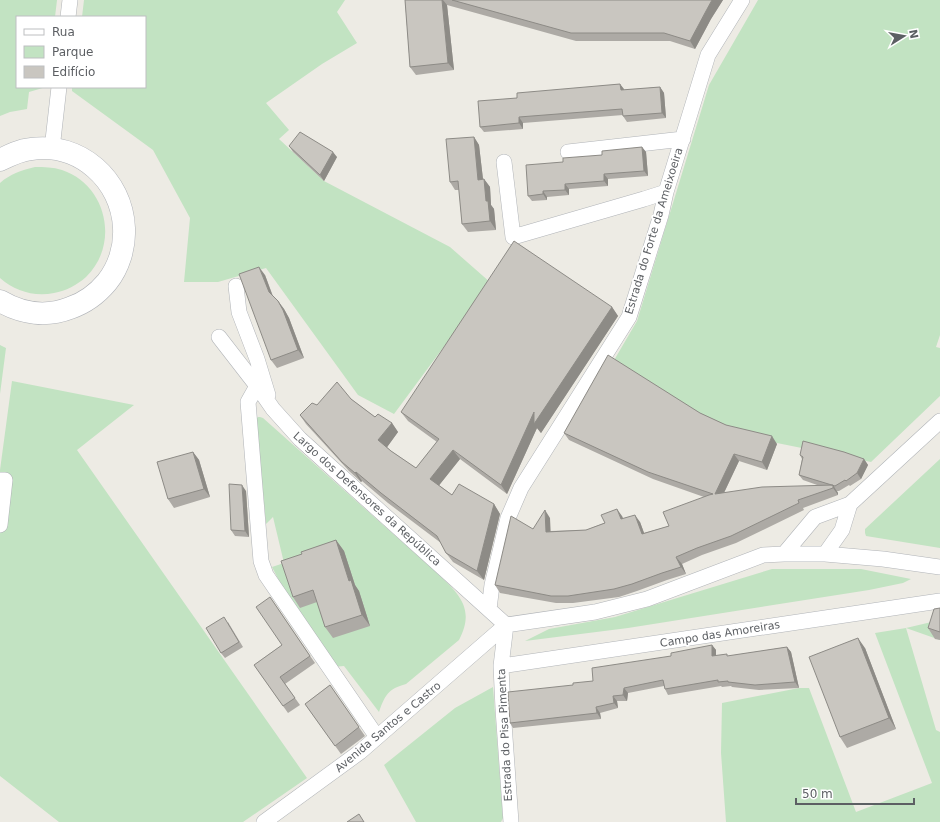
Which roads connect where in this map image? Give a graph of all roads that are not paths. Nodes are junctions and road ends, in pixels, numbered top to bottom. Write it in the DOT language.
graph roads {
  1 [pos="70,0"];
  2 [pos="742,0"];
  3 [pos="68,16"];
  4 [pos="59,88"];
  5 [pos="683,139"];
  6 [pos="52,149"];
  7 [pos="568,152"];
  8 [pos="0,160"];
  9 [pos="504,162"];
  10 [pos="666,192"];
  11 [pos="236,286"];
  12 [pos="0,301"];
  13 [pos="219,337"];
  14 [pos="257,386"];
  15 [pos="273,409"];
  16 [pos="940,421"];
  17 [pos="3,480"];
  18 [pos="850,504"];
  19 [pos="0,525"];
  20 [pos="784,554"];
  21 [pos="825,554"];
  22 [pos="940,567"];
  23 [pos="940,601"];
  24 [pos="488,608"];
  25 [pos="506,625"];
  26 [pos="501,666"];
  27 [pos="378,737"];
  28 [pos="264,822"];
  29 [pos="511,822"];
  1 -- 3 [label="street"];
  2 -- 5 [label="street, Estrada do Forte da Ameixoeira"];
  4 -- 6 [label="street"];
  5 -- 7 [label="street"];
  5 -- 10 [label="street, Estrada do Forte da Ameixoeira"];
  6 -- 8 [label="main road"];
  6 -- 12 [label="main road"];
  9 -- 10 [label="street"];
  10 -- 24 [label="street, Estrada do Forte da Ameixoeira"];
  11 -- 15 [label="street"];
  13 -- 14 [label="street, Largo dos Defensores da República"];
  14 -- 15 [label="street, Largo dos Defensores da República"];
  14 -- 27 [label="street"];
  15 -- 24 [label="street, Largo dos Defensores da República"];
  16 -- 18 [label="street"];
  17 -- 19 [label="street"];
  18 -- 20 [label="street"];
  18 -- 21 [label="street"];
  20 -- 21 [label="street"];
  20 -- 25 [label="street"];
  21 -- 22 [label="street"];
  23 -- 26 [label="street, Campo das Amoreiras"];
  24 -- 25 [label="street, Largo dos Defensores da República"];
  25 -- 26 [label="street, Estrada do Pisa Pimenta"];
  25 -- 27 [label="street, Avenida Santos e Castro"];
  26 -- 29 [label="street, Estrada do Pisa Pimenta"];
  27 -- 28 [label="street, Avenida Santos e Castro"];
}
